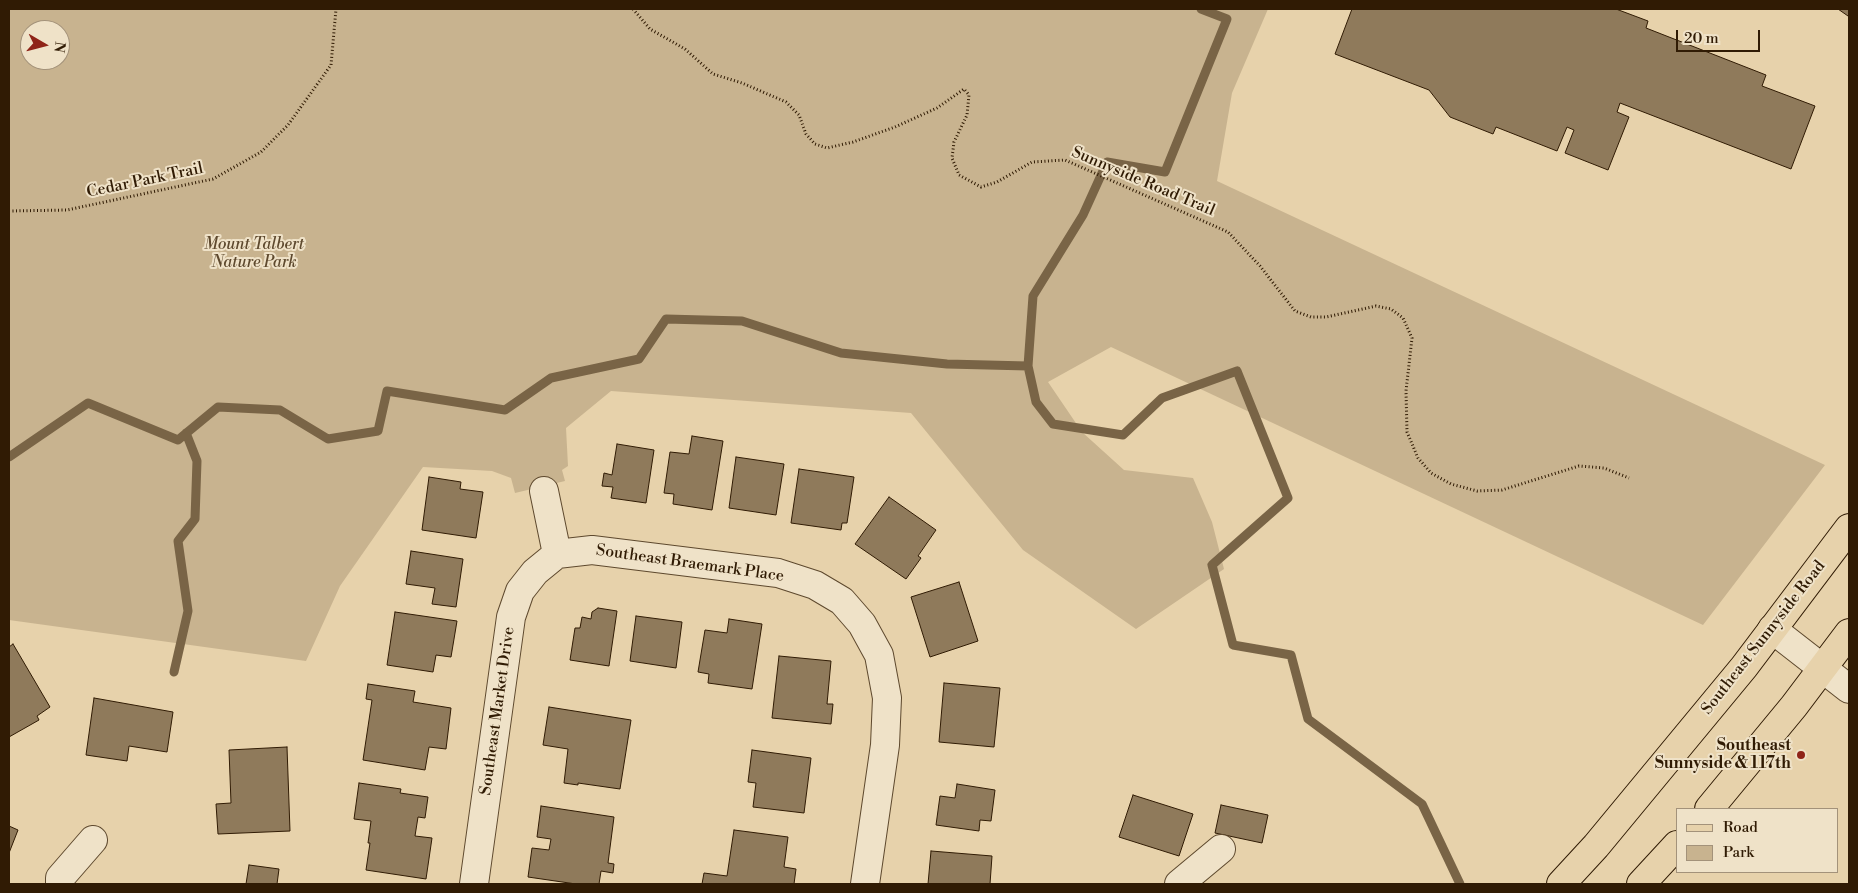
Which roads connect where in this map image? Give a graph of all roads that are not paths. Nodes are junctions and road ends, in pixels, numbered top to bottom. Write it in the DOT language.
graph roads {
  1 [pos="544,491"];
  2 [pos="1849,528"];
  3 [pos="557,554"];
  4 [pos="1772,629"];
  5 [pos="1849,633"];
  6 [pos="1822,668"];
  7 [pos="1849,689"];
  8 [pos="1709,808"];
  9 [pos="93,840"];
  10 [pos="1676,846"];
  11 [pos="1222,849"];
  12 [pos="60,884"];
  13 [pos="474,884"];
  14 [pos="864,884"];
  15 [pos="1179,884"];
  16 [pos="1561,884"];
  17 [pos="1641,884"];
  1 -- 3 [label="street"];
  2 -- 4 [label="main road, Southeast Sunnyside Road"];
  3 -- 13 [label="street, Southeast Market Drive"];
  3 -- 14 [label="street, Southeast Braemark Place"];
  4 -- 6 [label="street"];
  4 -- 16 [label="main road, Southeast Sunnyside Road"];
  5 -- 6 [label="main road"];
  6 -- 7 [label="street"];
  6 -- 8 [label="main road"];
  9 -- 12 [label="street"];
  10 -- 17 [label="main road"];
  11 -- 15 [label="street"];
}
